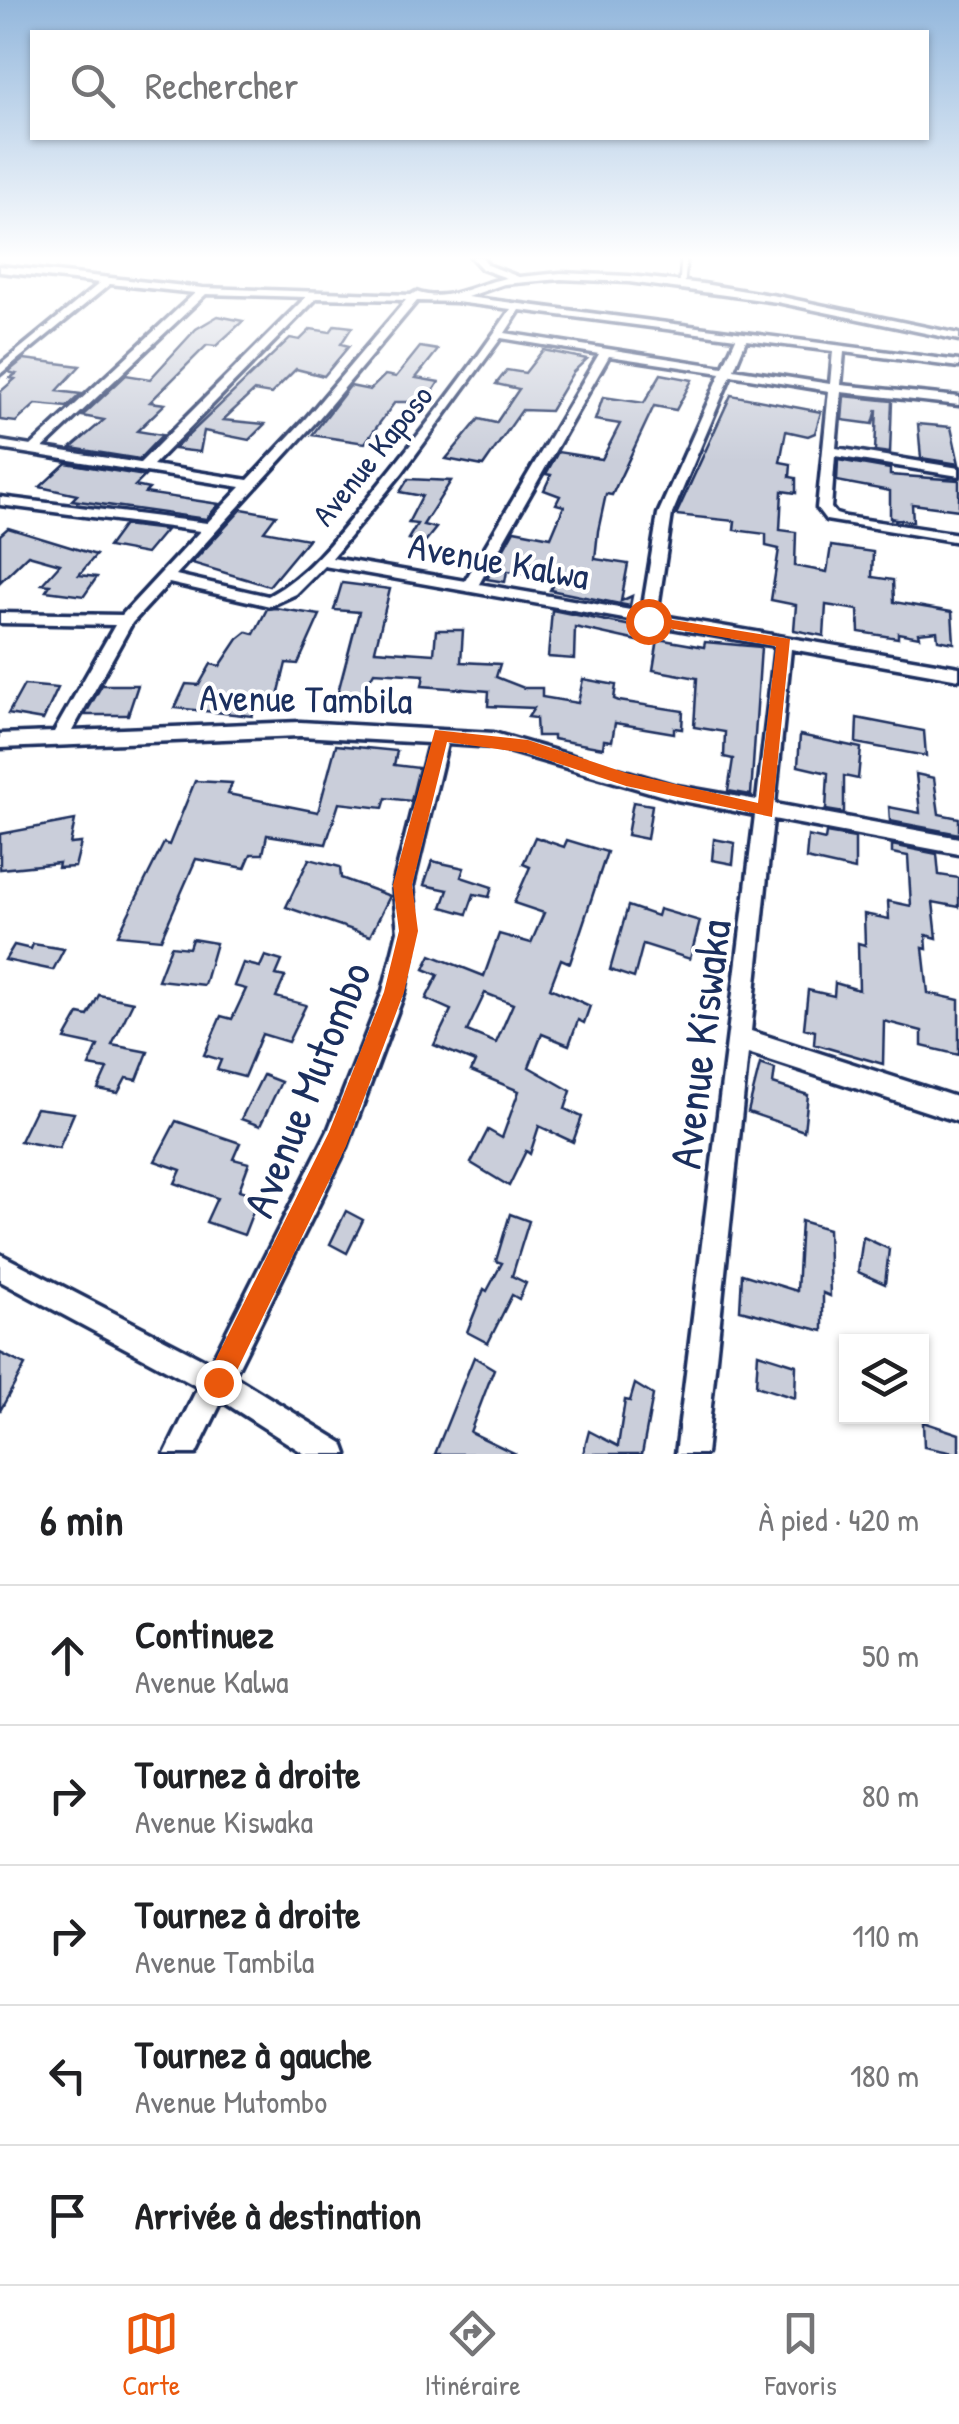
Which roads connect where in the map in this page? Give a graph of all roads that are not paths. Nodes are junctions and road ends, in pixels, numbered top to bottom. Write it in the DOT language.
graph roads {
  1 [pos="56,325"];
  2 [pos="168,325"];
  3 [pos="285,325"];
  4 [pos="391,325"];
  5 [pos="506,325"];
  6 [pos="664,325"];
  7 [pos="902,325"];
  8 [pos="500,335"];
  9 [pos="743,335"];
  10 [pos="959,337"];
  11 [pos="839,347"];
  12 [pos="605,354"];
  13 [pos="959,364"];
  14 [pos="726,370"];
  15 [pos="0,371"];
  16 [pos="835,388"];
  17 [pos="959,401"];
  18 [pos="0,445"];
  19 [pos="34,450"];
  20 [pos="830,451"];
  21 [pos="144,467"];
  22 [pos="959,472"];
  23 [pos="251,485"];
  24 [pos="0,502"];
  25 [pos="209,528"];
  26 [pos="959,538"];
  27 [pos="322,562"];
  28 [pos="164,577"];
  29 [pos="470,586"];
  30 [pos="0,618"];
  31 [pos="126,620"];
  32 [pos="648,621"];
  33 [pos="784,642"];
  34 [pos="959,673"];
  35 [pos="440,734"];
  36 [pos="60,737"];
  37 [pos="0,741"];
  38 [pos="766,812"];
  39 [pos="959,846"];
  40 [pos="740,1039"];
  41 [pos="959,1110"];
  42 [pos="0,1267"];
  43 [pos="218,1382"];
  44 [pos="180,1454"];
  45 [pos="332,1454"];
  46 [pos="691,1454"];
  1 -- 15 [label="street"];
  2 -- 19 [label="street"];
  3 -- 21 [label="street"];
  4 -- 23 [label="street"];
  5 -- 8 [label="street, Avenue Kaposo"];
  6 -- 9 [label="street"];
  7 -- 10 [label="street"];
  8 -- 12 [label="street"];
  8 -- 27 [label="street, Avenue Kaposo"];
  9 -- 11 [label="street"];
  9 -- 14 [label="street"];
  11 -- 13 [label="street"];
  11 -- 16 [label="street"];
  12 -- 14 [label="street"];
  12 -- 29 [label="street"];
  14 -- 16 [label="street"];
  14 -- 32 [label="street"];
  16 -- 17 [label="street"];
  16 -- 20 [label="street"];
  18 -- 19 [label="street"];
  19 -- 21 [label="street"];
  20 -- 22 [label="street"];
  20 -- 26 [label="street"];
  21 -- 23 [label="street"];
  23 -- 25 [label="street"];
  24 -- 25 [label="street"];
  25 -- 28 [label="street"];
  27 -- 28 [label="street, Avenue Kaposo"];
  27 -- 29 [label="street, Avenue Kalwa"];
  28 -- 31 [label="street"];
  29 -- 32 [label="street, Avenue Kalwa"];
  30 -- 31 [label="street"];
  31 -- 36 [label="street"];
  32 -- 33 [label="street, Avenue Kalwa"];
  33 -- 34 [label="street, Avenue Kalwa"];
  33 -- 38 [label="street, Avenue Kiswaka"];
  35 -- 36 [label="street, Avenue Tambila"];
  35 -- 38 [label="street, Avenue Tambila"];
  35 -- 43 [label="street, Avenue Mutombo"];
  36 -- 37 [label="street, Avenue Tambila"];
  38 -- 39 [label="street, Avenue Tambila"];
  38 -- 40 [label="street, Avenue Kiswaka"];
  40 -- 41 [label="street"];
  40 -- 46 [label="street, Avenue Kiswaka"];
  42 -- 43 [label="street"];
  43 -- 44 [label="street, Avenue Mutombo"];
  43 -- 45 [label="street"];
}
